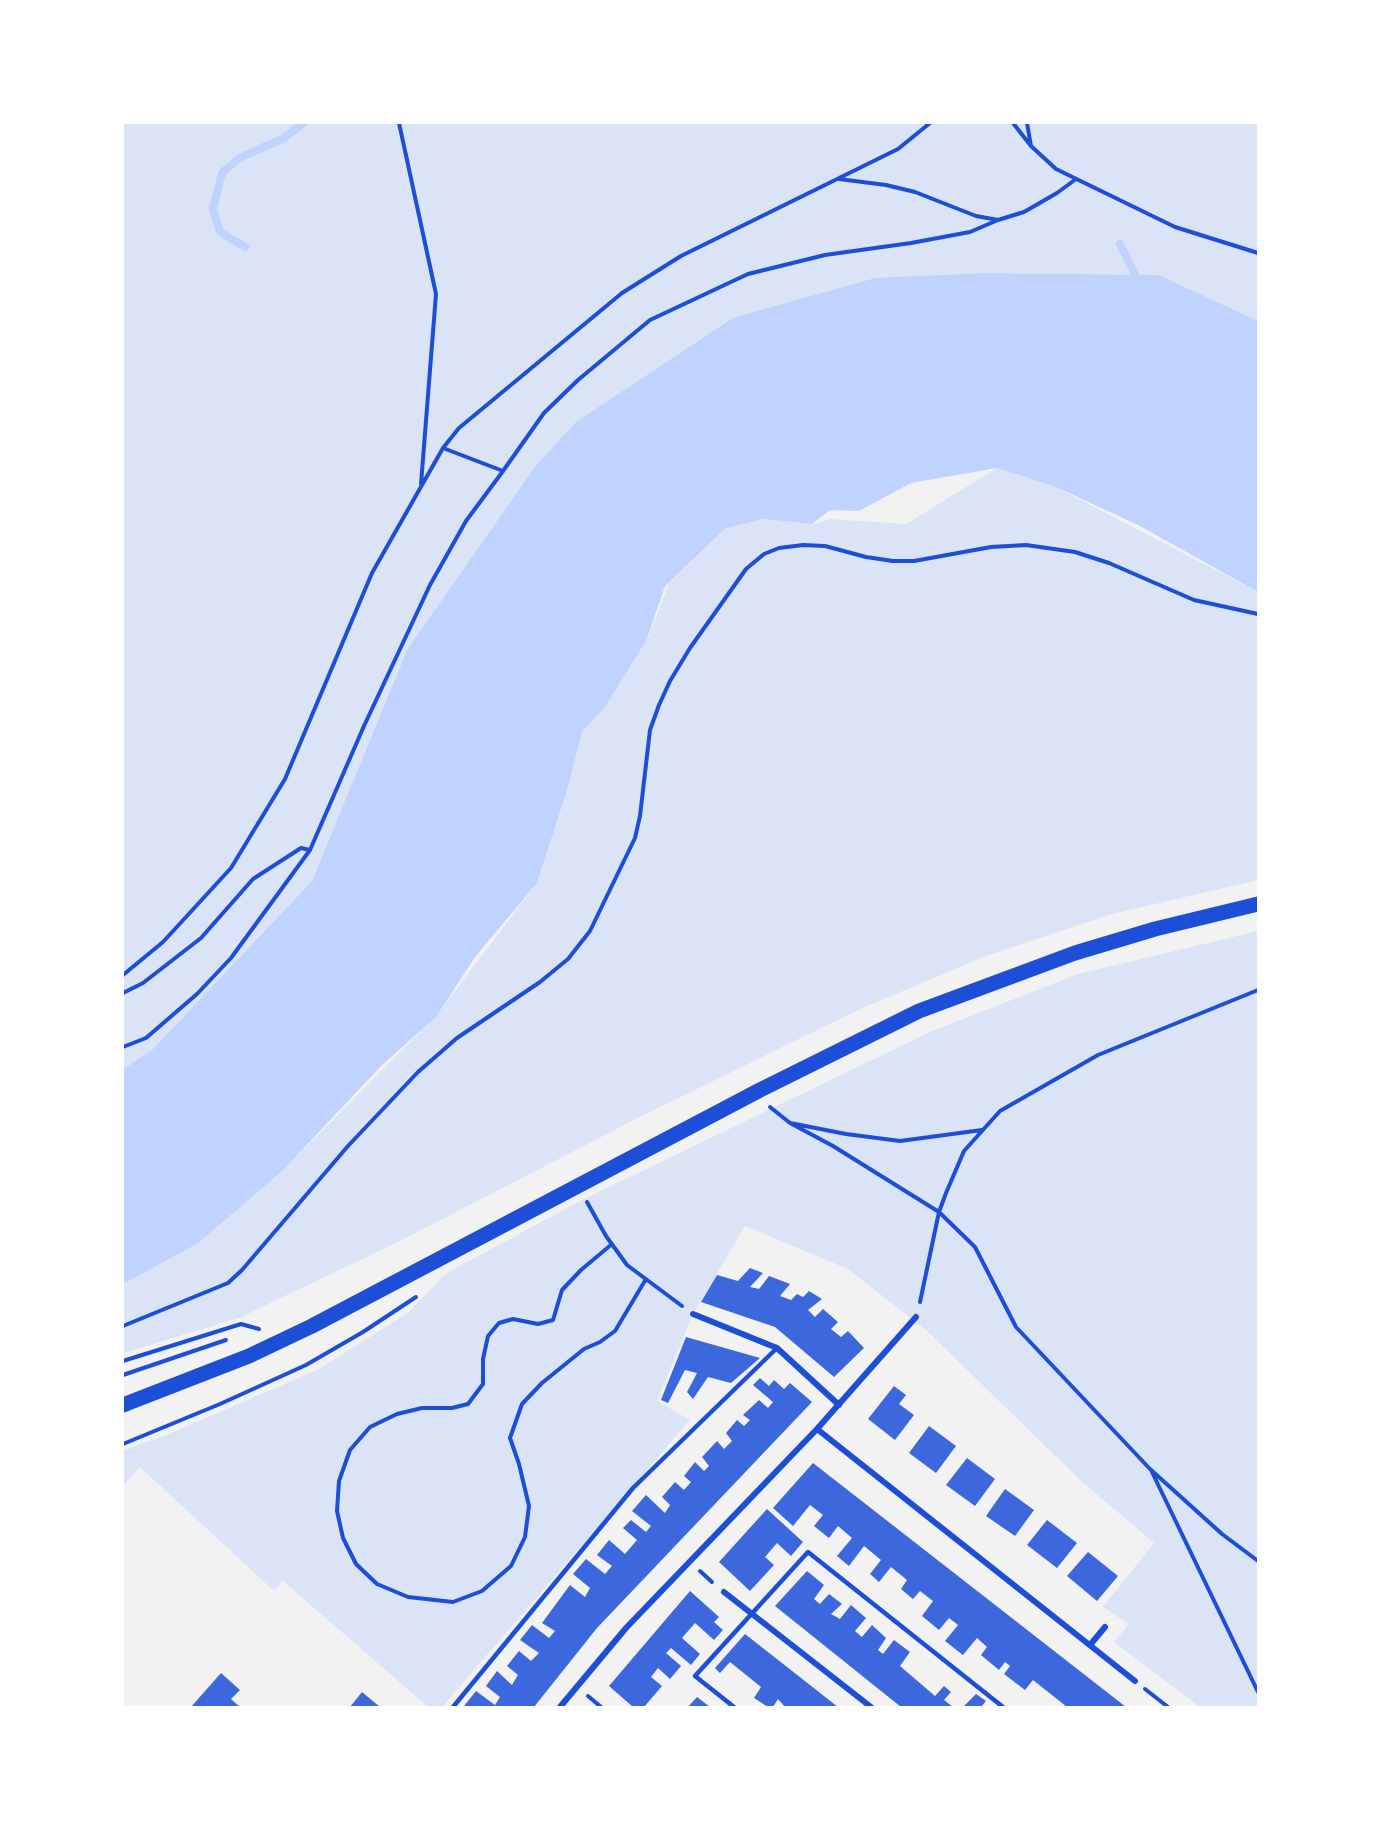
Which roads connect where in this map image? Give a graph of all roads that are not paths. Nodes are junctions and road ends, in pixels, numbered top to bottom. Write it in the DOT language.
graph roads {
  1 [pos="1258,904"];
  2 [pos="693,1314"];
  3 [pos="916,1317"];
  4 [pos="777,1348"];
  5 [pos="123,1405"];
  6 [pos="839,1405"];
  7 [pos="817,1429"];
  8 [pos="724,1592"];
  9 [pos="751,1613"];
  10 [pos="1105,1627"];
  11 [pos="1090,1646"];
  12 [pos="1135,1681"];
  13 [pos="453,1707"];
  14 [pos="561,1707"];
  15 [pos="734,1707"];
  16 [pos="871,1707"];
  17 [pos="1004,1707"];
  1 -- 5 [label="main road"];
  2 -- 4 [label="street"];
  3 -- 6 [label="street"];
  4 -- 6 [label="street"];
  4 -- 13 [label="lane"];
  6 -- 7 [label="street"];
  7 -- 11 [label="street"];
  7 -- 14 [label="street"];
  8 -- 9 [label="street"];
  9 -- 15 [label="lane"];
  9 -- 16 [label="street"];
  9 -- 17 [label="lane"];
  10 -- 11 [label="street"];
  11 -- 12 [label="street"];
}
